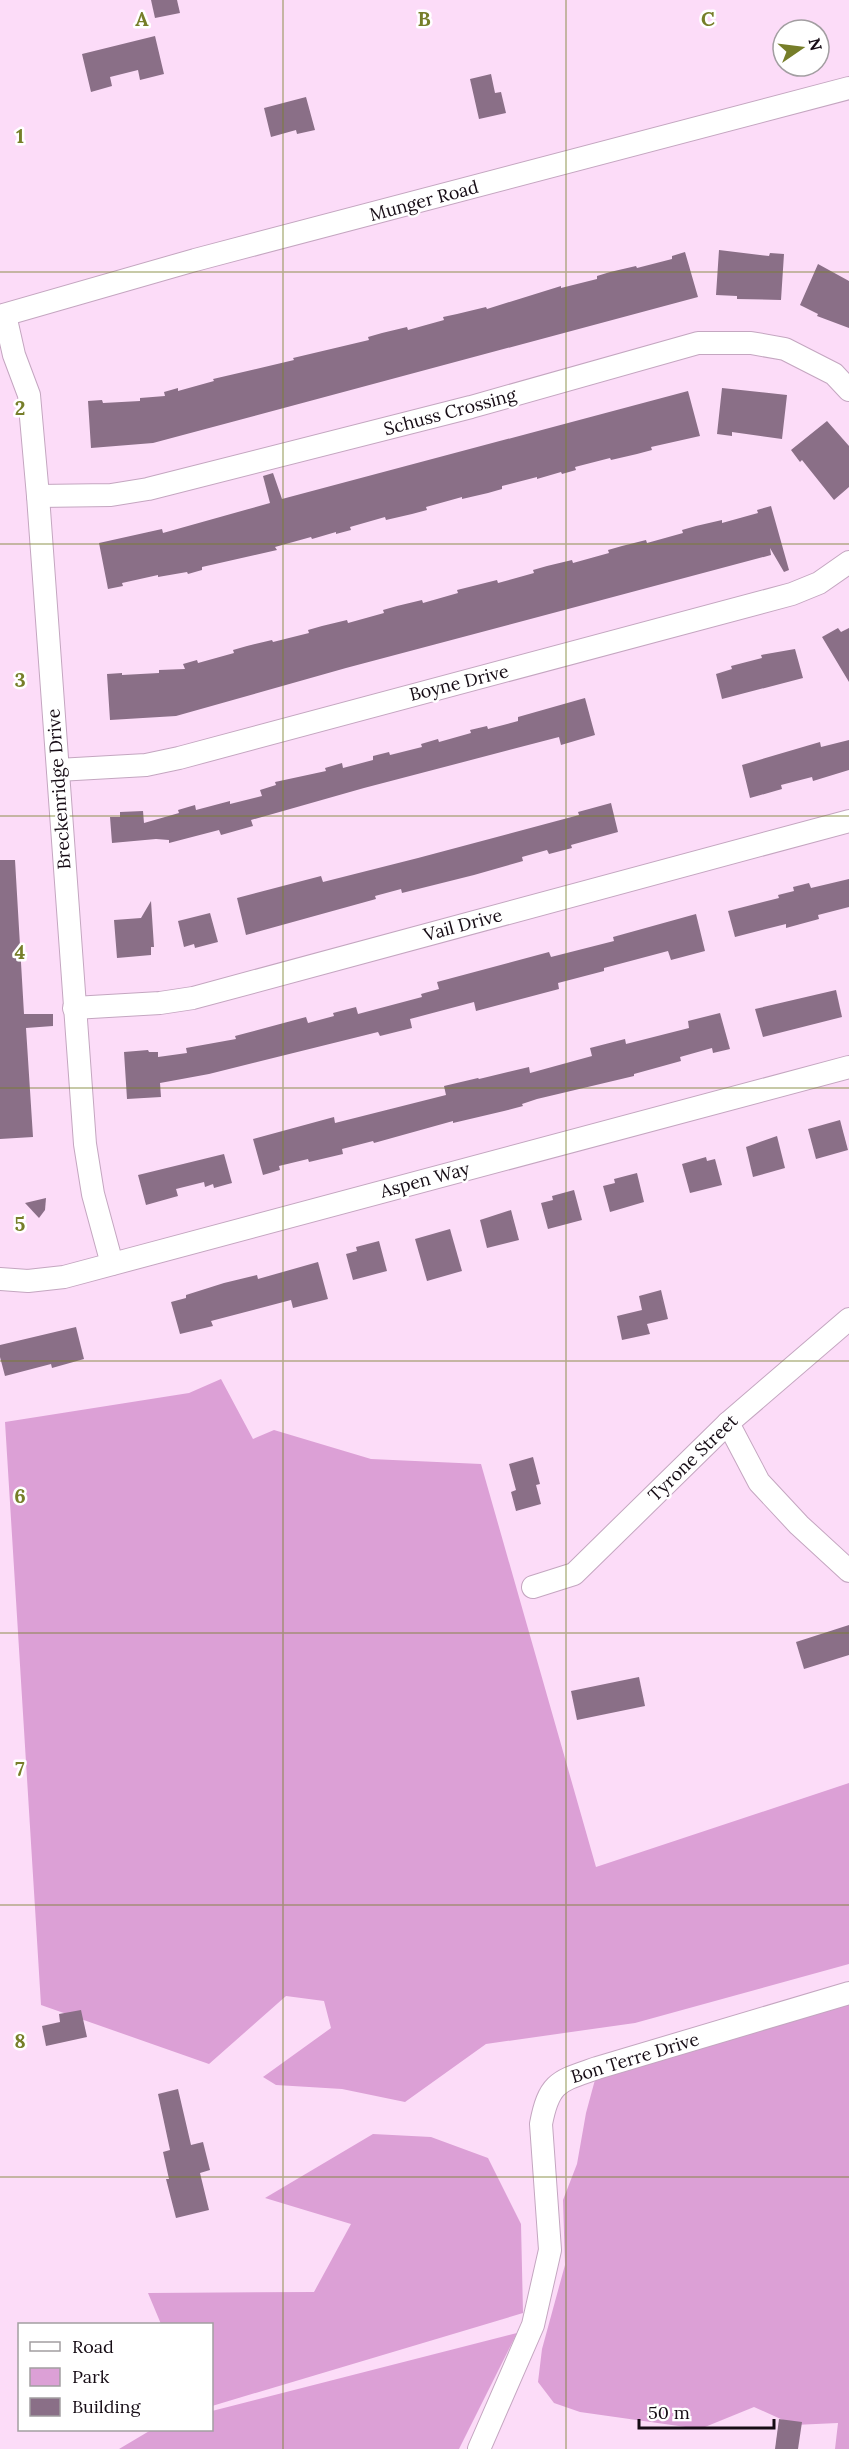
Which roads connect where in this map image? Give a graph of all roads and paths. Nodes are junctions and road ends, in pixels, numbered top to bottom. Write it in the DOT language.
graph roads {
  1 [pos="849,88"];
  2 [pos="3,315"];
  3 [pos="849,390"];
  4 [pos="38,496"];
  5 [pos="849,562"];
  6 [pos="58,770"];
  7 [pos="849,821"];
  8 [pos="74,1008"];
  9 [pos="849,1068"];
  10 [pos="112,1264"];
  11 [pos="0,1278"];
  12 [pos="849,1318"];
  13 [pos="728,1423"];
  14 [pos="849,1571"];
  15 [pos="533,1587"];
  16 [pos="849,1993"];
  17 [pos="479,2449"];
  1 -- 2 [label="street, Munger Road"];
  2 -- 4 [label="street, Breckenridge Drive"];
  3 -- 4 [label="street, Schuss Crossing"];
  4 -- 6 [label="street, Breckenridge Drive"];
  5 -- 6 [label="street, Boyne Drive"];
  6 -- 8 [label="street, Breckenridge Drive"];
  7 -- 8 [label="street, Vail Drive"];
  8 -- 10 [label="street, Breckenridge Drive"];
  9 -- 10 [label="street, Aspen Way"];
  10 -- 11 [label="street, Aspen Way"];
  12 -- 13 [label="street, Tyrone Street"];
  13 -- 14 [label="street"];
  13 -- 15 [label="street, Tyrone Street"];
  16 -- 17 [label="street, Bon Terre Drive"];
}
